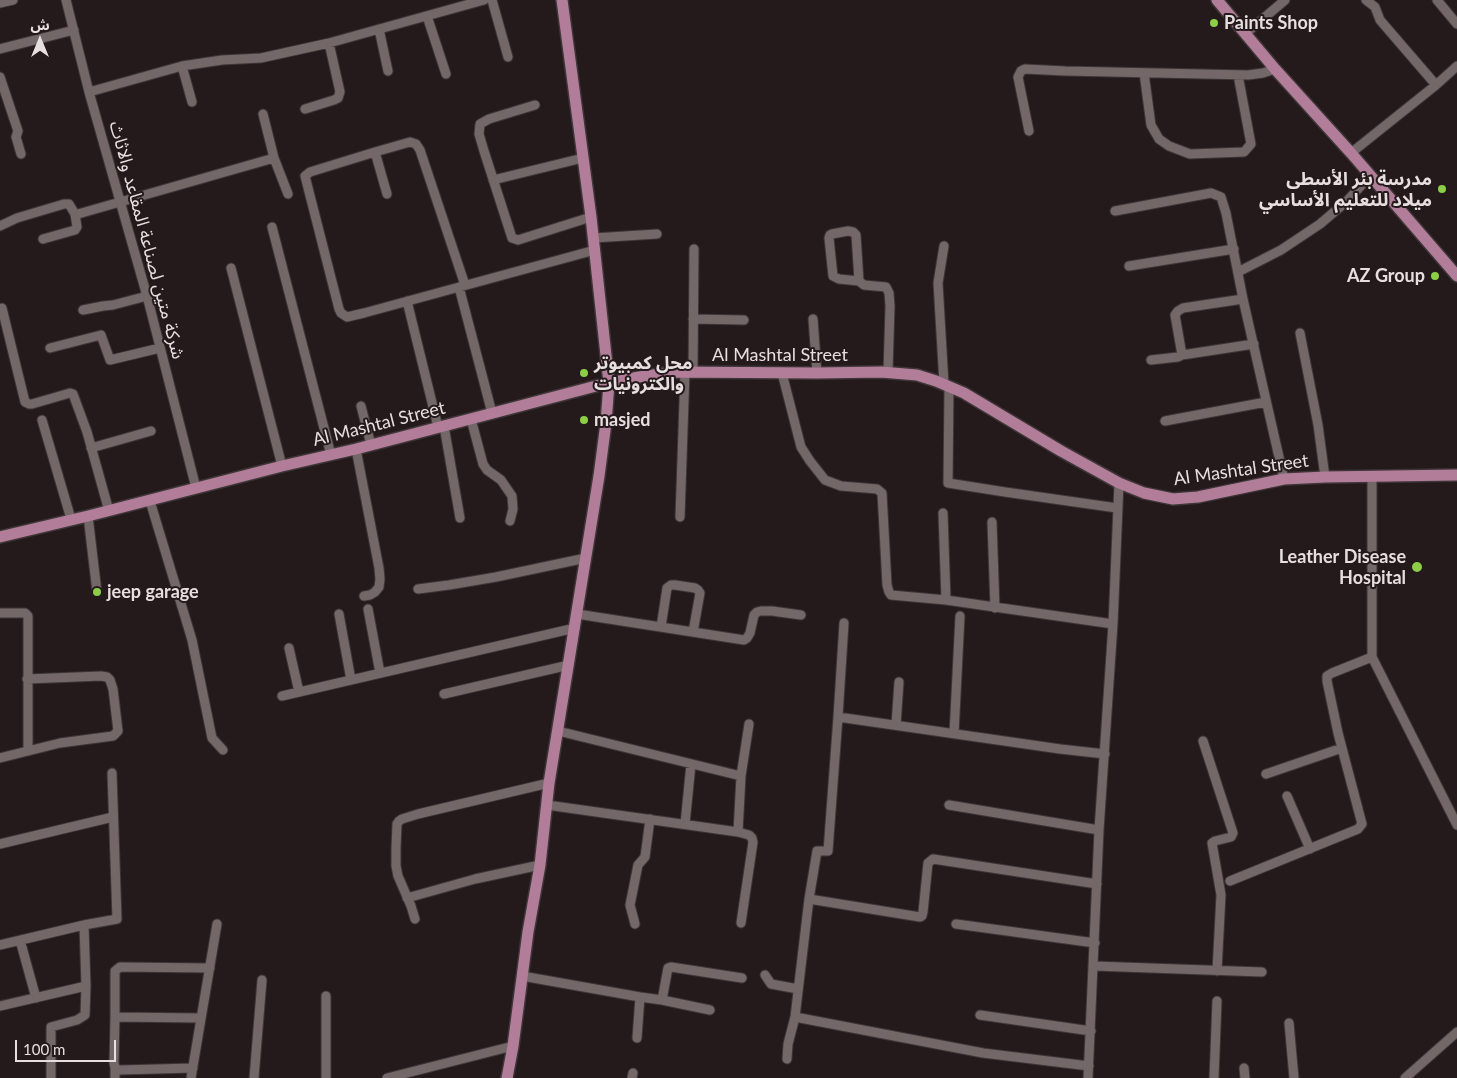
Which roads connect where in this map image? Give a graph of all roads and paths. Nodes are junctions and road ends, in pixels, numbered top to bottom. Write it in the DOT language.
graph roads {
  1 [pos="13,0"];
  2 [pos="66,0"];
  3 [pos="484,0"];
  4 [pos="492,0"];
  5 [pos="562,0"];
  6 [pos="1217,0"];
  7 [pos="1285,0"];
  8 [pos="1366,0"];
  9 [pos="1437,0"];
  10 [pos="0,3"];
  11 [pos="427,16"];
  12 [pos="1457,24"];
  13 [pos="379,29"];
  14 [pos="74,30"];
  15 [pos="1245,34"];
  16 [pos="329,43"];
  17 [pos="0,49"];
  18 [pos="508,57"];
  19 [pos="182,66"];
  20 [pos="1457,66"];
  21 [pos="1275,69"];
  22 [pos="388,71"];
  23 [pos="1144,73"];
  24 [pos="446,74"];
  25 [pos="1238,74"];
  26 [pos="0,77"];
  27 [pos="1436,85"];
  28 [pos="89,92"];
  29 [pos="192,102"];
  30 [pos="535,105"];
  31 [pos="305,109"];
  32 [pos="263,114"];
  33 [pos="1029,131"];
  34 [pos="375,152"];
  35 [pos="1351,153"];
  36 [pos="21,154"];
  37 [pos="274,158"];
  38 [pos="584,158"];
  39 [pos="1370,176"];
  40 [pos="493,180"];
  41 [pos="288,194"];
  42 [pos="387,194"];
  43 [pos="120,202"];
  44 [pos="1115,211"];
  45 [pos="75,214"];
  46 [pos="591,217"];
  47 [pos="0,226"];
  48 [pos="272,226"];
  49 [pos="0,231"];
  50 [pos="657,234"];
  51 [pos="593,238"];
  52 [pos="43,239"];
  53 [pos="944,246"];
  54 [pos="694,249"];
  55 [pos="1234,249"];
  56 [pos="595,250"];
  57 [pos="1129,266"];
  58 [pos="231,268"];
  59 [pos="1238,272"];
  60 [pos="1457,276"];
  61 [pos="859,281"];
  62 [pos="462,286"];
  63 [pos="147,296"];
  64 [pos="1243,299"];
  65 [pos="407,301"];
  66 [pos="2,308"];
  67 [pos="83,310"];
  68 [pos="693,319"];
  69 [pos="813,319"];
  70 [pos="744,320"];
  71 [pos="1300,332"];
  72 [pos="1254,344"];
  73 [pos="50,348"];
  74 [pos="160,348"];
  75 [pos="1182,355"];
  76 [pos="1151,360"];
  77 [pos="689,372"];
  78 [pos="888,372"];
  79 [pos="782,373"];
  80 [pos="817,373"];
  81 [pos="609,383"];
  82 [pos="946,385"];
  83 [pos="1266,402"];
  84 [pos="360,406"];
  85 [pos="492,413"];
  86 [pos="471,419"];
  87 [pos="42,420"];
  88 [pos="1164,420"];
  89 [pos="441,426"];
  90 [pos="151,431"];
  91 [pos="372,445"];
  92 [pos="91,448"];
  93 [pos="356,449"];
  94 [pos="331,455"];
  95 [pos="282,466"];
  96 [pos="1457,475"];
  97 [pos="1325,477"];
  98 [pos="1372,477"];
  99 [pos="1284,479"];
  100 [pos="1119,484"];
  101 [pos="196,488"];
  102 [pos="150,501"];
  103 [pos="1117,508"];
  104 [pos="109,511"];
  105 [pos="942,513"];
  106 [pos="88,516"];
  107 [pos="680,517"];
  108 [pos="460,518"];
  109 [pos="71,519"];
  110 [pos="510,521"];
  111 [pos="992,522"];
  112 [pos="0,536"];
  113 [pos="586,558"];
  114 [pos="418,589"];
  115 [pos="98,592"];
  116 [pos="364,596"];
  117 [pos="946,600"];
  118 [pos="995,608"];
  119 [pos="368,609"];
  120 [pos="0,612"];
  121 [pos="339,614"];
  122 [pos="577,614"];
  123 [pos="801,615"];
  124 [pos="960,616"];
  125 [pos="844,623"];
  126 [pos="1113,624"];
  127 [pos="661,627"];
  128 [pos="575,628"];
  129 [pos="693,632"];
  130 [pos="289,648"];
  131 [pos="1372,657"];
  132 [pos="569,665"];
  133 [pos="380,673"];
  134 [pos="27,679"];
  135 [pos="351,680"];
  136 [pos="899,682"];
  137 [pos="299,692"];
  138 [pos="444,694"];
  139 [pos="282,696"];
  140 [pos="838,717"];
  141 [pos="748,724"];
  142 [pos="896,725"];
  143 [pos="558,731"];
  144 [pos="954,734"];
  145 [pos="1203,741"];
  146 [pos="1342,748"];
  147 [pos="223,750"];
  148 [pos="28,751"];
  149 [pos="1105,754"];
  150 [pos="0,758"];
  151 [pos="691,764"];
  152 [pos="112,773"];
  153 [pos="1266,774"];
  154 [pos="741,776"];
  155 [pos="549,783"];
  156 [pos="1287,796"];
  157 [pos="547,805"];
  158 [pos="949,805"];
  159 [pos="112,817"];
  160 [pos="650,819"];
  161 [pos="685,824"];
  162 [pos="1457,825"];
  163 [pos="1099,830"];
  164 [pos="738,832"];
  165 [pos="0,844"];
  166 [pos="1310,849"];
  167 [pos="540,865"];
  168 [pos="1230,881"];
  169 [pos="1097,884"];
  170 [pos="407,898"];
  171 [pos="809,899"];
  172 [pos="415,919"];
  173 [pos="741,923"];
  174 [pos="217,924"];
  175 [pos="635,924"];
  176 [pos="956,924"];
  177 [pos="84,925"];
  178 [pos="20,940"];
  179 [pos="1094,943"];
  180 [pos="0,946"];
  181 [pos="1094,966"];
  182 [pos="210,968"];
  183 [pos="1217,971"];
  184 [pos="1262,972"];
  185 [pos="765,975"];
  186 [pos="522,976"];
  187 [pos="742,978"];
  188 [pos="262,980"];
  189 [pos="86,986"];
  190 [pos="798,989"];
  191 [pos="326,996"];
  192 [pos="36,998"];
  193 [pos="640,998"];
  194 [pos="662,1000"];
  195 [pos="1217,1001"];
  196 [pos="0,1006"];
  197 [pos="710,1010"];
  198 [pos="980,1015"];
  199 [pos="116,1017"];
  200 [pos="795,1017"];
  201 [pos="201,1018"];
  202 [pos="1289,1023"];
  203 [pos="1091,1031"];
  204 [pos="1456,1036"];
  205 [pos="637,1038"];
  206 [pos="513,1046"];
  207 [pos="787,1059"];
  208 [pos="1089,1066"];
  209 [pos="115,1068"];
  210 [pos="193,1068"];
  211 [pos="1244,1068"];
  212 [pos="406,1076"];
  213 [pos="50,1078"];
  214 [pos="115,1078"];
  215 [pos="191,1078"];
  216 [pos="254,1078"];
  217 [pos="326,1078"];
  218 [pos="387,1078"];
  219 [pos="507,1078"];
  220 [pos="1088,1078"];
  221 [pos="1214,1078"];
  222 [pos="1245,1078"];
  223 [pos="1294,1078"];
  224 [pos="1405,1078"];
  1 -- 10 [label="street"];
  2 -- 14 [label="street, شركة متين لصناعة المقاعد والاثاث"];
  3 -- 11 [label="street"];
  4 -- 18 [label="street"];
  5 -- 38 [label="main road"];
  6 -- 15 [label="main road"];
  7 -- 15 [label="street"];
  8 -- 27 [label="street"];
  9 -- 12 [label="street"];
  11 -- 13 [label="street"];
  11 -- 24 [label="street"];
  13 -- 16 [label="street"];
  13 -- 22 [label="street"];
  14 -- 17 [label="street"];
  14 -- 28 [label="street, شركة متين لصناعة المقاعد والاثاث"];
  15 -- 21 [label="main road"];
  16 -- 19 [label="street"];
  16 -- 31 [label="street"];
  19 -- 28 [label="street"];
  19 -- 29 [label="street"];
  20 -- 27 [label="street"];
  21 -- 25 [label="street"];
  21 -- 35 [label="main road"];
  23 -- 25 [label="street"];
  23 -- 25 [label="street"];
  23 -- 33 [label="street"];
  26 -- 36 [label="street"];
  27 -- 35 [label="street"];
  28 -- 43 [label="street, شركة متين لصناعة المقاعد والاثاث"];
  30 -- 40 [label="street"];
  32 -- 37 [label="street"];
  34 -- 42 [label="street"];
  34 -- 62 [label="street"];
  34 -- 65 [label="street"];
  35 -- 39 [label="main road"];
  37 -- 41 [label="street"];
  37 -- 43 [label="street"];
  38 -- 40 [label="street"];
  38 -- 46 [label="main road"];
  39 -- 59 [label="street"];
  39 -- 60 [label="main road"];
  40 -- 46 [label="street"];
  43 -- 45 [label="street"];
  43 -- 63 [label="street, شركة متين لصناعة المقاعد والاثاث"];
  44 -- 55 [label="street"];
  45 -- 47 [label="street"];
  45 -- 52 [label="street"];
  46 -- 51 [label="main road"];
  47 -- 49 [label="street"];
  48 -- 94 [label="street"];
  50 -- 51 [label="street"];
  51 -- 56 [label="main road"];
  53 -- 82 [label="street"];
  54 -- 68 [label="street"];
  55 -- 57 [label="street"];
  55 -- 59 [label="street"];
  56 -- 62 [label="street"];
  56 -- 81 [label="main road"];
  58 -- 95 [label="street"];
  59 -- 64 [label="street"];
  61 -- 61 [label="street"];
  61 -- 78 [label="street"];
  62 -- 65 [label="street"];
  62 -- 85 [label="street"];
  63 -- 67 [label="street"];
  63 -- 74 [label="street, شركة متين لصناعة المقاعد والاثاث"];
  64 -- 72 [label="street"];
  64 -- 75 [label="street"];
  65 -- 89 [label="street"];
  66 -- 92 [label="street"];
  68 -- 70 [label="street"];
  68 -- 77 [label="street"];
  69 -- 80 [label="street"];
  71 -- 97 [label="street"];
  72 -- 75 [label="street"];
  72 -- 83 [label="street"];
  73 -- 74 [label="street"];
  74 -- 101 [label="street, شركة متين لصناعة المقاعد والاثاث"];
  75 -- 76 [label="street"];
  77 -- 79 [label="main road, Al Mashtal Street"];
  77 -- 81 [label="main road, Al Mashtal Street"];
  77 -- 107 [label="street"];
  78 -- 80 [label="main road, Al Mashtal Street"];
  78 -- 82 [label="main road, Al Mashtal Street"];
  79 -- 80 [label="main road, Al Mashtal Street"];
  79 -- 117 [label="street"];
  81 -- 85 [label="main road, Al Mashtal Street"];
  81 -- 113 [label="main road"];
  82 -- 100 [label="main road, Al Mashtal Street"];
  82 -- 103 [label="street"];
  83 -- 88 [label="street"];
  83 -- 99 [label="street"];
  84 -- 91 [label="street"];
  85 -- 86 [label="main road, Al Mashtal Street"];
  86 -- 89 [label="main road, Al Mashtal Street"];
  86 -- 110 [label="street"];
  87 -- 109 [label="street"];
  89 -- 91 [label="main road, Al Mashtal Street"];
  89 -- 108 [label="street"];
  90 -- 92 [label="street"];
  91 -- 93 [label="main road, Al Mashtal Street"];
  92 -- 104 [label="street"];
  93 -- 94 [label="main road, Al Mashtal Street"];
  93 -- 116 [label="street"];
  94 -- 95 [label="main road, Al Mashtal Street"];
  95 -- 101 [label="main road, Al Mashtal Street"];
  96 -- 98 [label="main road, Al Mashtal Street"];
  97 -- 98 [label="main road, Al Mashtal Street"];
  97 -- 99 [label="main road, Al Mashtal Street"];
  98 -- 131 [label="street"];
  99 -- 100 [label="main road, Al Mashtal Street"];
  100 -- 103 [label="street"];
  101 -- 102 [label="main road, Al Mashtal Street"];
  102 -- 104 [label="main road, Al Mashtal Street"];
  102 -- 147 [label="street"];
  103 -- 126 [label="street"];
  104 -- 106 [label="main road, Al Mashtal Street"];
  105 -- 117 [label="street"];
  106 -- 109 [label="main road, Al Mashtal Street"];
  106 -- 115 [label="street"];
  109 -- 112 [label="main road, Al Mashtal Street"];
  111 -- 118 [label="street"];
  113 -- 114 [label="street"];
  113 -- 122 [label="main road"];
  117 -- 118 [label="street"];
  118 -- 126 [label="street"];
  119 -- 133 [label="street"];
  120 -- 134 [label="street"];
  121 -- 135 [label="street"];
  122 -- 127 [label="street"];
  122 -- 128 [label="main road"];
  123 -- 129 [label="street"];
  124 -- 144 [label="street"];
  125 -- 140 [label="street"];
  126 -- 149 [label="street"];
  127 -- 129 [label="street"];
  127 -- 129 [label="street"];
  128 -- 132 [label="main road"];
  128 -- 133 [label="street"];
  130 -- 137 [label="street"];
  131 -- 146 [label="street"];
  131 -- 162 [label="street"];
  132 -- 138 [label="street"];
  132 -- 143 [label="main road"];
  133 -- 135 [label="street"];
  134 -- 148 [label="street"];
  134 -- 148 [label="street"];
  135 -- 137 [label="street"];
  136 -- 142 [label="street"];
  137 -- 139 [label="street"];
  140 -- 142 [label="street"];
  140 -- 171 [label="street"];
  141 -- 154 [label="street"];
  142 -- 144 [label="street"];
  143 -- 151 [label="street"];
  143 -- 155 [label="main road"];
  144 -- 149 [label="street"];
  145 -- 183 [label="street"];
  146 -- 153 [label="street"];
  146 -- 166 [label="street"];
  148 -- 150 [label="street"];
  149 -- 163 [label="street"];
  151 -- 154 [label="street"];
  151 -- 161 [label="street"];
  152 -- 159 [label="street"];
  154 -- 164 [label="street"];
  155 -- 157 [label="main road"];
  155 -- 170 [label="street"];
  156 -- 166 [label="street"];
  157 -- 160 [label="street"];
  157 -- 167 [label="main road"];
  158 -- 163 [label="street"];
  159 -- 165 [label="street"];
  159 -- 177 [label="street"];
  160 -- 161 [label="street"];
  160 -- 175 [label="street"];
  161 -- 164 [label="street"];
  163 -- 169 [label="street"];
  164 -- 173 [label="street"];
  166 -- 168 [label="street"];
  167 -- 170 [label="street"];
  167 -- 186 [label="main road"];
  169 -- 171 [label="street"];
  169 -- 179 [label="street"];
  170 -- 172 [label="street"];
  171 -- 190 [label="street"];
  174 -- 182 [label="street"];
  176 -- 179 [label="street"];
  177 -- 178 [label="street"];
  177 -- 189 [label="street"];
  178 -- 180 [label="street"];
  178 -- 192 [label="street"];
  179 -- 181 [label="street"];
  181 -- 183 [label="street"];
  181 -- 203 [label="street"];
  182 -- 199 [label="street"];
  182 -- 201 [label="street"];
  183 -- 184 [label="street"];
  185 -- 190 [label="street"];
  186 -- 193 [label="street"];
  186 -- 206 [label="main road"];
  187 -- 194 [label="street"];
  188 -- 216 [label="street"];
  189 -- 192 [label="street"];
  189 -- 213 [label="street"];
  190 -- 200 [label="street"];
  191 -- 217 [label="street"];
  192 -- 196 [label="street"];
  193 -- 194 [label="street"];
  193 -- 205 [label="street"];
  194 -- 197 [label="street"];
  195 -- 221 [label="street"];
  198 -- 203 [label="street"];
  199 -- 201 [label="street"];
  199 -- 209 [label="street"];
  200 -- 207 [label="street"];
  200 -- 208 [label="street"];
  201 -- 210 [label="street"];
  202 -- 223 [label="street"];
  203 -- 208 [label="street"];
  204 -- 224 [label="street"];
  206 -- 212 [label="street"];
  206 -- 219 [label="main road"];
  208 -- 220 [label="street"];
  209 -- 210 [label="street"];
  209 -- 214 [label="street"];
  210 -- 215 [label="street"];
  211 -- 222 [label="street"];
  212 -- 218 [label="street"];
}
